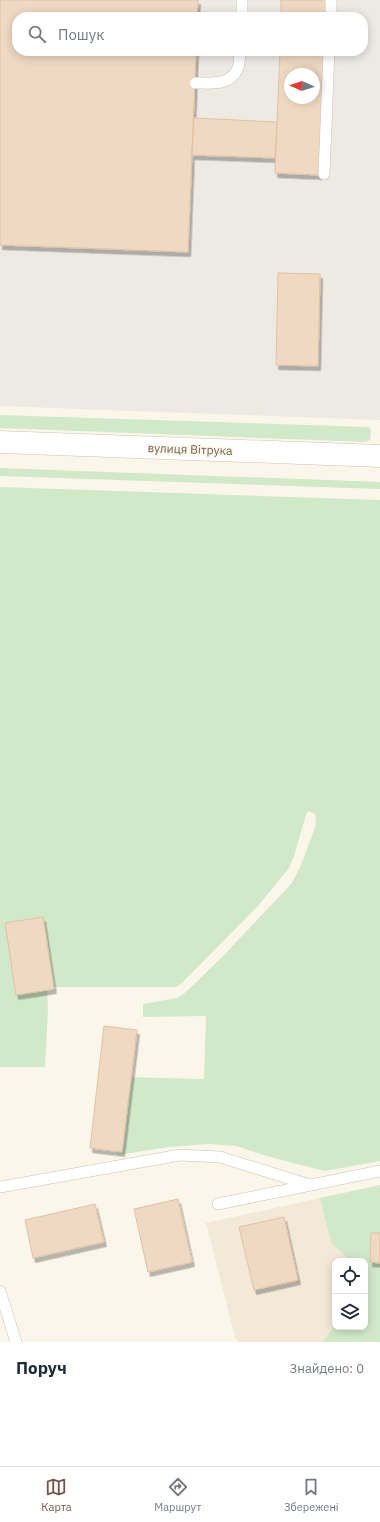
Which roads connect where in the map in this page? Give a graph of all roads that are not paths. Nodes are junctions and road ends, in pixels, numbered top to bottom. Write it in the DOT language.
graph roads {
  1 [pos="242,0"];
  2 [pos="331,0"];
  3 [pos="242,12"];
  4 [pos="331,12"];
  5 [pos="239,56"];
  6 [pos="329,56"];
  7 [pos="195,83"];
  8 [pos="324,174"];
  9 [pos="0,442"];
  10 [pos="0,455"];
  11 [pos="380,456"];
  12 [pos="380,468"];
  13 [pos="380,1171"];
  14 [pos="310,1185"];
  15 [pos="0,1187"];
  16 [pos="218,1204"];
  17 [pos="0,1291"];
  18 [pos="16,1342"];
  1 -- 3 [label="lane"];
  2 -- 4 [label="lane"];
  5 -- 7 [label="lane"];
  6 -- 8 [label="lane"];
  9 -- 11 [label="main road, вулиця Вітрука"];
  10 -- 12 [label="main road, вулиця Вітрука"];
  13 -- 14 [label="lane"];
  14 -- 15 [label="lane"];
  14 -- 16 [label="lane"];
  17 -- 18 [label="lane"];
}
